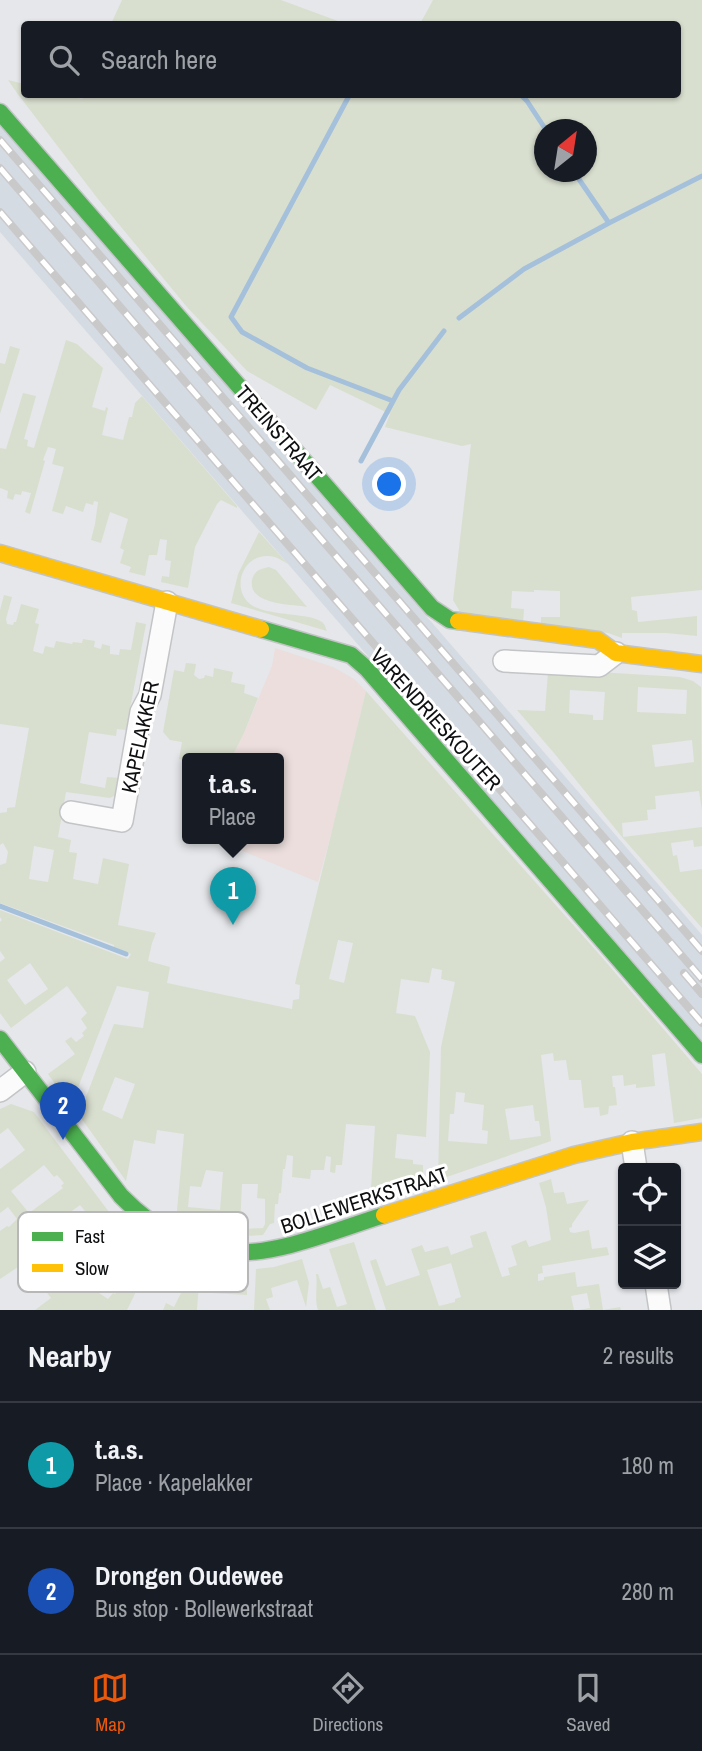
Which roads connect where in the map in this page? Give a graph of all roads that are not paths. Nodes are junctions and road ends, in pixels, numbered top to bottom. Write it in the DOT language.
graph roads {
  1 [pos="0,112"];
  2 [pos="0,553"];
  3 [pos="167,602"];
  4 [pos="616,653"];
  5 [pos="504,661"];
  6 [pos="702,664"];
  7 [pos="71,812"];
  8 [pos="0,1039"];
  9 [pos="702,1055"];
  10 [pos="25,1072"];
  11 [pos="0,1091"];
  12 [pos="702,1132"];
  13 [pos="632,1142"];
  14 [pos="635,1163"];
  15 [pos="137,1212"];
  16 [pos="248,1253"];
  17 [pos="657,1289"];
  18 [pos="660,1310"];
  1 -- 4 [label="street, TREINSTRAAT"];
  2 -- 3 [label="street, VARENDRIESKOUTER"];
  3 -- 7 [label="street, KAPELAKKER"];
  3 -- 9 [label="street, VARENDRIESKOUTER"];
  4 -- 5 [label="street, TREINSTRAAT"];
  4 -- 6 [label="street, TREINSTRAAT"];
  8 -- 10 [label="street, BOLLEWERKSTRAAT"];
  10 -- 11 [label="street"];
  10 -- 15 [label="street, BOLLEWERKSTRAAT"];
  12 -- 13 [label="street, BOLLEWERKSTRAAT"];
  13 -- 14 [label="street"];
  13 -- 16 [label="street, BOLLEWERKSTRAAT"];
  17 -- 18 [label="street"];
}
